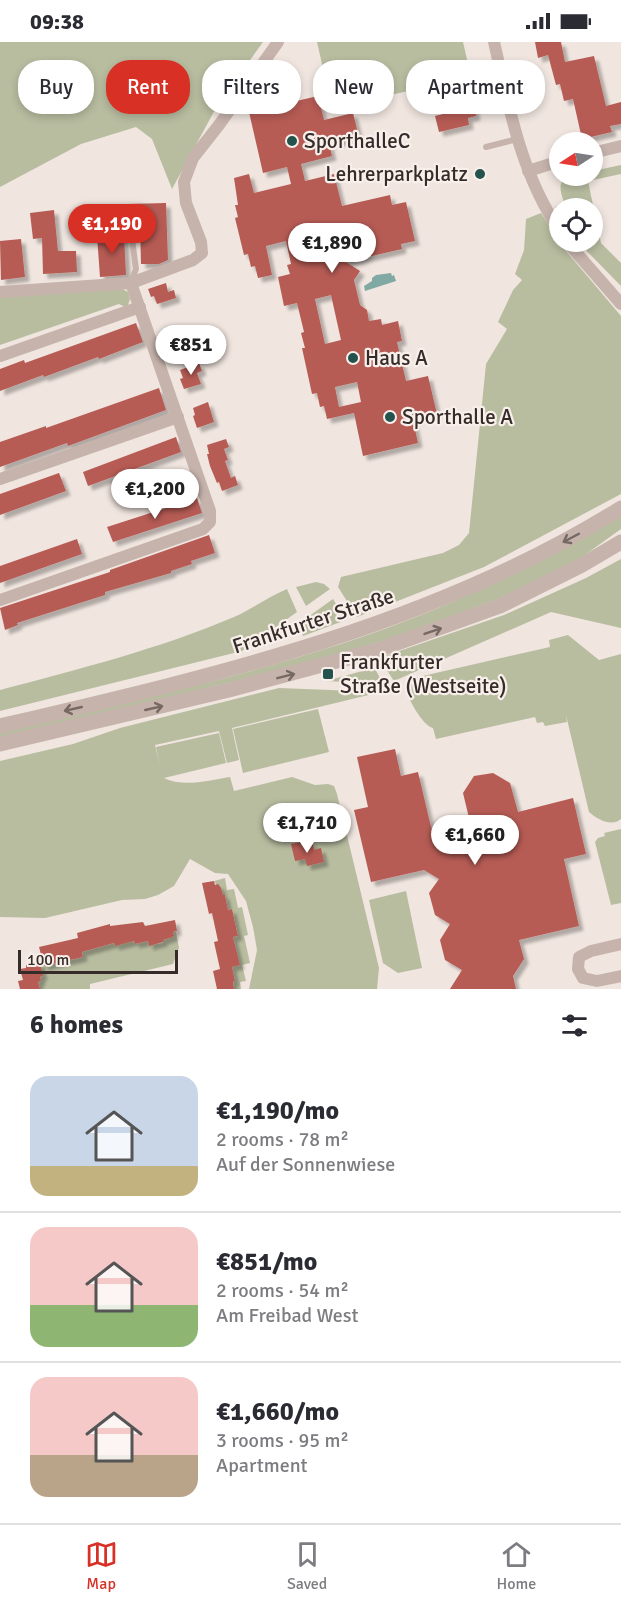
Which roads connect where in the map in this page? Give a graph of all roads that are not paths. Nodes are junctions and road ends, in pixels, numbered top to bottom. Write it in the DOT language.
graph roads {
  1 [pos="278,42"];
  2 [pos="494,42"];
  3 [pos="517,139"];
  4 [pos="621,146"];
  5 [pos="486,147"];
  6 [pos="603,150"];
  7 [pos="549,164"];
  8 [pos="528,171"];
  9 [pos="549,214"];
  10 [pos="131,232"];
  11 [pos="576,252"];
  12 [pos="131,283"];
  13 [pos="0,292"];
  14 [pos="621,304"];
  15 [pos="140,307"];
  16 [pos="0,356"];
  17 [pos="178,417"];
  18 [pos="0,479"];
  19 [pos="621,508"];
  20 [pos="621,542"];
  21 [pos="0,600"];
  22 [pos="0,726"];
  23 [pos="0,744"];
  24 [pos="621,944"];
  25 [pos="621,976"];
  1 -- 12 [label="street"];
  2 -- 3 [label="street"];
  3 -- 5 [label="lane"];
  3 -- 8 [label="street"];
  4 -- 6 [label="street"];
  7 -- 8 [label="street"];
  8 -- 9 [label="street"];
  10 -- 12 [label="lane"];
  11 -- 14 [label="street"];
  12 -- 13 [label="street"];
  12 -- 15 [label="street"];
  15 -- 16 [label="street"];
  15 -- 17 [label="street"];
  17 -- 18 [label="street"];
  17 -- 21 [label="street"];
  19 -- 22 [label="street, Frankfurter Straße, one-way"];
  23 -- 20 [label="street, Frankfurter Straße, one-way"];
  24 -- 25 [label="street"];
}
